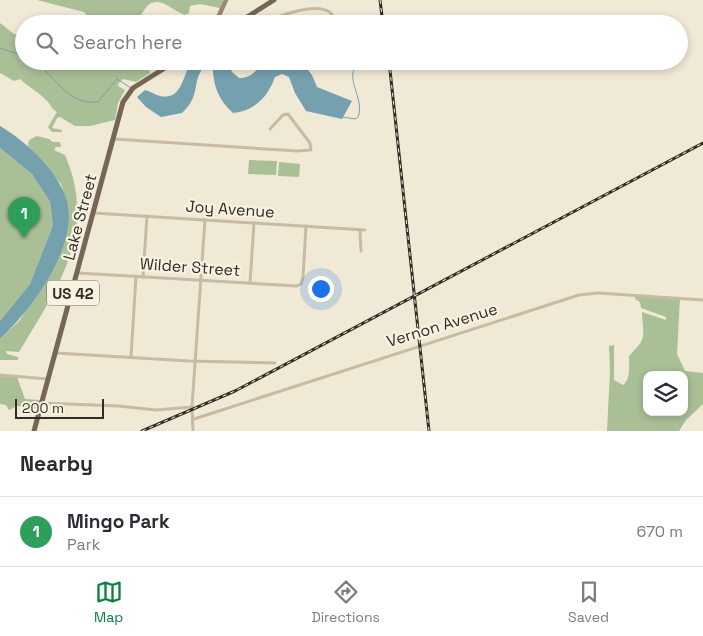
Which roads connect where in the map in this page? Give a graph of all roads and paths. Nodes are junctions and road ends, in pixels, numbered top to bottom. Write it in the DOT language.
graph roads {
  1 [pos="226,0"];
  2 [pos="274,0"];
  3 [pos="219,15"];
  4 [pos="250,15"];
  5 [pos="281,15"];
  6 [pos="332,15"];
  7 [pos="162,70"];
  8 [pos="270,129"];
  9 [pos="114,140"];
  10 [pos="94,213"];
  11 [pos="146,216"];
  12 [pos="205,219"];
  13 [pos="254,223"];
  14 [pos="306,226"];
  15 [pos="360,230"];
  16 [pos="365,230"];
  17 [pos="361,251"];
  18 [pos="78,273"];
  19 [pos="136,276"];
  20 [pos="143,277"];
  21 [pos="200,280"];
  22 [pos="250,283"];
  23 [pos="703,300"];
  24 [pos="56,353"];
  25 [pos="131,357"];
  26 [pos="195,361"];
  27 [pos="276,363"];
  28 [pos="0,375"];
  29 [pos="49,379"];
  30 [pos="42,403"];
  31 [pos="192,406"];
  32 [pos="194,418"];
  33 [pos="34,431"];
  34 [pos="193,431"];
  1 -- 3 [label="street"];
  2 -- 4 [label="main road"];
  5 -- 6 [label="street"];
  7 -- 9 [label="main road, US 42"];
  8 -- 9 [label="street"];
  9 -- 10 [label="main road, Lake Street / US 42"];
  10 -- 11 [label="street, Joy Avenue"];
  10 -- 18 [label="main road, Lake Street / US 42"];
  11 -- 12 [label="street, Joy Avenue"];
  11 -- 20 [label="street"];
  12 -- 13 [label="street, Joy Avenue"];
  12 -- 21 [label="street"];
  13 -- 14 [label="street, Joy Avenue"];
  13 -- 22 [label="street"];
  14 -- 15 [label="street, Joy Avenue"];
  14 -- 22 [label="street, Wilder Street"];
  15 -- 16 [label="street, Joy Avenue"];
  15 -- 17 [label="street"];
  18 -- 19 [label="street, Wilder Street"];
  18 -- 24 [label="main road, Lake Street / US 42"];
  19 -- 20 [label="street, Wilder Street"];
  19 -- 25 [label="street"];
  20 -- 21 [label="street, Wilder Street"];
  21 -- 22 [label="street, Wilder Street"];
  21 -- 26 [label="street"];
  23 -- 32 [label="street, Vernon Avenue"];
  24 -- 25 [label="street"];
  24 -- 29 [label="main road, Lake Street / US 42"];
  25 -- 26 [label="street"];
  26 -- 27 [label="street"];
  26 -- 31 [label="street"];
  28 -- 29 [label="street"];
  29 -- 30 [label="main road, Lake Street / US 42"];
  30 -- 31 [label="street"];
  30 -- 33 [label="main road, Lake Street / US 42"];
  31 -- 32 [label="street"];
  32 -- 34 [label="street"];
}
